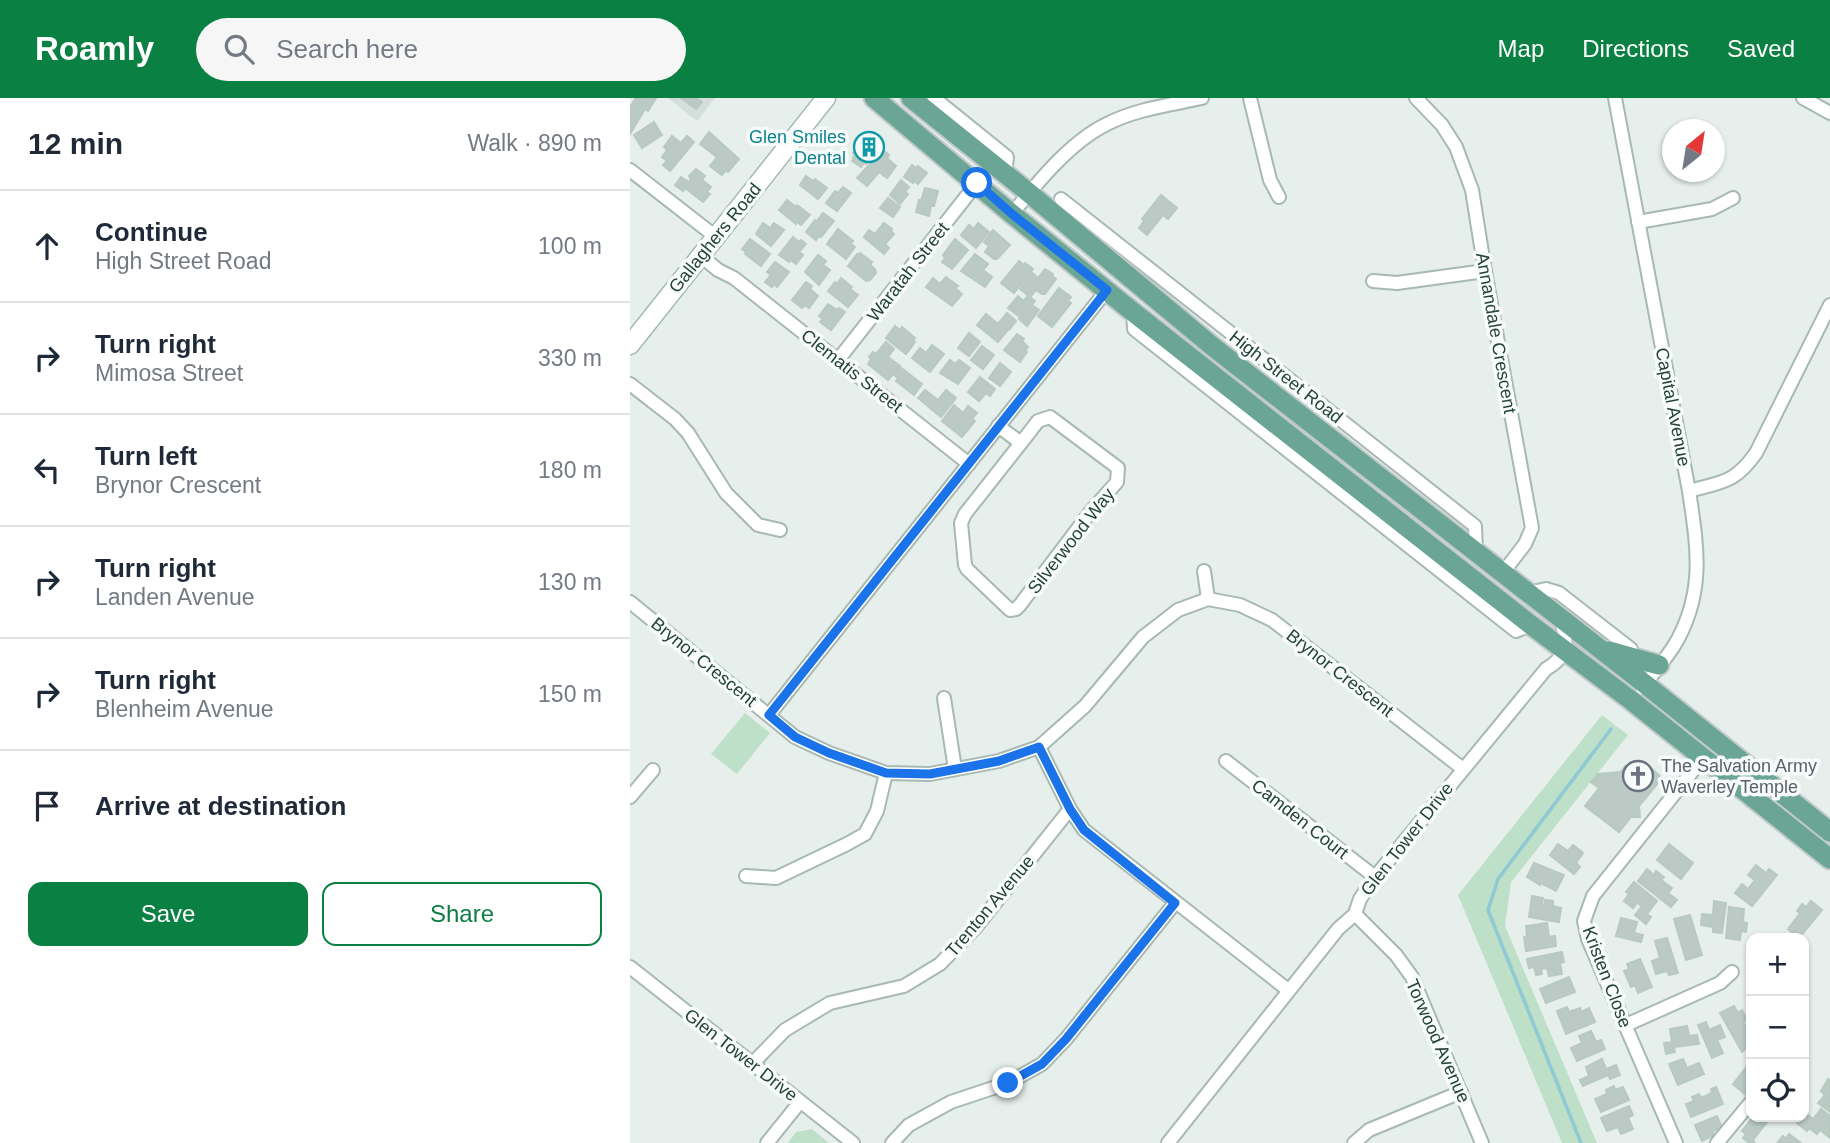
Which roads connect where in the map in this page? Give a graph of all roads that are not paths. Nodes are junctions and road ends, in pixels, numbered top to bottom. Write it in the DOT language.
graph roads {
  1 [pos="826,98"];
  2 [pos="874,98"];
  3 [pos="1202,98"];
  4 [pos="1251,98"];
  5 [pos="1416,98"];
  6 [pos="1615,98"];
  7 [pos="1803,98"];
  8 [pos="923,99"];
  9 [pos="1830,113"];
  10 [pos="630,170"];
  11 [pos="977,183"];
  12 [pos="1029,193"];
  13 [pos="1279,197"];
  14 [pos="1061,198"];
  15 [pos="1733,198"];
  16 [pos="1012,214"];
  17 [pos="1068,215"];
  18 [pos="1639,222"];
  19 [pos="1047,242"];
  20 [pos="707,248"];
  21 [pos="1485,271"];
  22 [pos="1373,281"];
  23 [pos="1107,290"];
  24 [pos="1830,305"];
  25 [pos="630,345"];
  26 [pos="838,360"];
  27 [pos="630,384"];
  28 [pos="998,426"];
  29 [pos="1021,443"];
  30 [pos="969,464"];
  31 [pos="1689,491"];
  32 [pos="780,530"];
  33 [pos="1204,571"];
  34 [pos="1502,574"];
  35 [pos="1528,593"];
  36 [pos="1208,598"];
  37 [pos="630,602"];
  38 [pos="1561,619"];
  39 [pos="1538,631"];
  40 [pos="1603,644"];
  41 [pos="1631,649"];
  42 [pos="1564,651"];
  43 [pos="1659,665"];
  44 [pos="1546,669"];
  45 [pos="1645,684"];
  46 [pos="944,698"];
  47 [pos="1632,701"];
  48 [pos="769,715"];
  49 [pos="1039,747"];
  50 [pos="1703,758"];
  51 [pos="1226,761"];
  52 [pos="653,769"];
  53 [pos="955,769"];
  54 [pos="1462,769"];
  55 [pos="886,773"];
  56 [pos="630,797"];
  57 [pos="1070,809"];
  58 [pos="1830,832"];
  59 [pos="1830,859"];
  60 [pos="746,876"];
  61 [pos="1375,877"];
  62 [pos="1175,903"];
  63 [pos="1355,914"];
  64 [pos="630,967"];
  65 [pos="1732,972"];
  66 [pos="1288,990"];
  67 [pos="1626,1025"];
  68 [pos="754,1063"];
  69 [pos="1461,1092"];
  70 [pos="800,1102"];
  71 [pos="1746,1108"];
  72 [pos="767,1143"];
  73 [pos="853,1143"];
  74 [pos="892,1143"];
  75 [pos="1168,1143"];
  76 [pos="1354,1143"];
  77 [pos="1482,1143"];
  78 [pos="1676,1143"];
  79 [pos="1717,1143"];
  1 -- 20 [label="street, Gallaghers Road"];
  2 -- 11 [label="main road"];
  3 -- 12 [label="street"];
  4 -- 13 [label="street"];
  5 -- 21 [label="street, Annandale Crescent"];
  6 -- 18 [label="street, Capital Avenue"];
  7 -- 9 [label="street"];
  8 -- 12 [label="main road, High Street Road"];
  10 -- 20 [label="street, Clematis Street"];
  11 -- 16 [label="main road"];
  11 -- 26 [label="street, Waratah Street"];
  12 -- 16 [label="street"];
  12 -- 17 [label="main road, High Street Road"];
  14 -- 17 [label="street, High Street Road"];
  15 -- 18 [label="street"];
  16 -- 19 [label="main road"];
  17 -- 19 [label="main road"];
  17 -- 34 [label="main road, High Street Road"];
  18 -- 31 [label="street, Capital Avenue"];
  19 -- 23 [label="main road"];
  20 -- 25 [label="street, Gallaghers Road"];
  20 -- 26 [label="street, Clematis Street"];
  21 -- 22 [label="street"];
  21 -- 34 [label="street, Annandale Crescent"];
  23 -- 28 [label="street"];
  23 -- 39 [label="main road"];
  24 -- 31 [label="street"];
  26 -- 30 [label="street, Clematis Street"];
  27 -- 32 [label="street"];
  28 -- 29 [label="street"];
  28 -- 30 [label="street"];
  29 -- 29 [label="street, Silverwood Way"];
  30 -- 48 [label="street"];
  31 -- 43 [label="street, Capital Avenue"];
  33 -- 36 [label="street"];
  34 -- 35 [label="main road, High Street Road"];
  35 -- 38 [label="main road, High Street Road"];
  35 -- 40 [label="street, High Street Road"];
  36 -- 49 [label="street, Brynor Crescent"];
  36 -- 54 [label="street, Brynor Crescent"];
  37 -- 48 [label="street, Brynor Crescent"];
  38 -- 40 [label="main road, High Street Road"];
  38 -- 42 [label="street"];
  39 -- 42 [label="main road"];
  39 -- 44 [label="street"];
  40 -- 41 [label="street, High Street Road"];
  40 -- 43 [label="main road"];
  40 -- 45 [label="main road, High Street Road"];
  42 -- 44 [label="street, Glen Tower Drive"];
  42 -- 47 [label="main road"];
  43 -- 45 [label="street, Capital Avenue"];
  44 -- 54 [label="street, Glen Tower Drive"];
  45 -- 47 [label="street, Capital Avenue"];
  45 -- 58 [label="main road, High Street Road"];
  46 -- 53 [label="street"];
  47 -- 50 [label="main road"];
  48 -- 55 [label="street, Brynor Crescent"];
  49 -- 53 [label="street, Brynor Crescent"];
  49 -- 57 [label="street"];
  50 -- 59 [label="main road"];
  50 -- 67 [label="street, Kristen Close"];
  51 -- 61 [label="street, Camden Court"];
  52 -- 56 [label="street"];
  53 -- 55 [label="street, Brynor Crescent"];
  54 -- 61 [label="street, Glen Tower Drive"];
  55 -- 60 [label="street"];
  57 -- 62 [label="street"];
  57 -- 68 [label="street, Trenton Avenue"];
  61 -- 63 [label="street, Glen Tower Drive"];
  62 -- 66 [label="street"];
  62 -- 74 [label="street"];
  63 -- 66 [label="street, Glen Tower Drive"];
  63 -- 69 [label="street, Torwood Avenue"];
  64 -- 68 [label="street, Glen Tower Drive"];
  65 -- 67 [label="street"];
  66 -- 75 [label="street, Glen Tower Drive"];
  67 -- 78 [label="street, Kristen Close"];
  68 -- 70 [label="street, Glen Tower Drive"];
  69 -- 76 [label="street"];
  69 -- 77 [label="street, Torwood Avenue"];
  70 -- 72 [label="street"];
  70 -- 73 [label="street, Glen Tower Drive"];
  71 -- 79 [label="street"];
}
